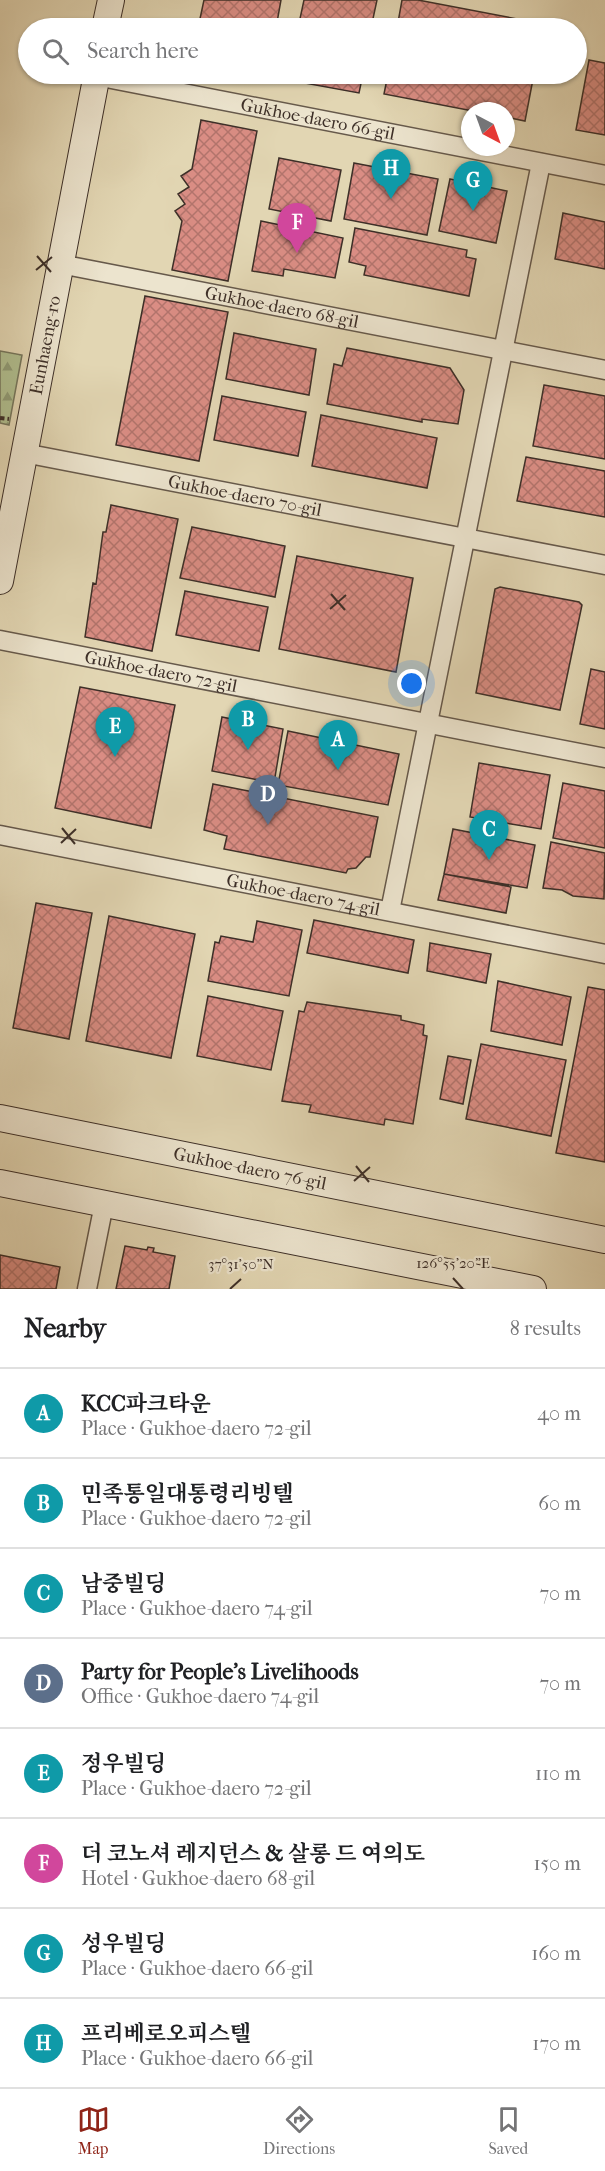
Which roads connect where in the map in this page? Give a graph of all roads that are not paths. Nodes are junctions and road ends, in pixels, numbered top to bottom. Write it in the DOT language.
graph roads {
  1 [pos="111,0"];
  2 [pos="107,18"];
  3 [pos="95,84"];
  4 [pos="142,84"];
  5 [pos="541,163"];
  6 [pos="605,175"];
  7 [pos="60,264"];
  8 [pos="503,350"];
  9 [pos="605,370"];
  10 [pos="24,453"];
  11 [pos="465,538"];
  12 [pos="605,565"];
  13 [pos="0,581"];
  14 [pos="0,640"];
  15 [pos="428,723"];
  16 [pos="605,758"];
  17 [pos="0,836"];
  18 [pos="390,911"];
  19 [pos="605,954"];
  20 [pos="7,1124"];
  21 [pos="5,1183"];
  22 [pos="104,1203"];
  23 [pos="605,1240"];
  24 [pos="87,1289"];
  25 [pos="533,1289"];
  1 -- 2 [label="street"];
  3 -- 7 [label="street, Eunhaeng-ro"];
  4 -- 5 [label="street, Gukhoe-daero 66-gil"];
  5 -- 6 [label="street, Gukhoe-daero 66-gil"];
  5 -- 8 [label="street"];
  7 -- 8 [label="street, Gukhoe-daero 68-gil"];
  7 -- 10 [label="street, Eunhaeng-ro"];
  8 -- 9 [label="street, Gukhoe-daero 68-gil"];
  8 -- 11 [label="street"];
  10 -- 11 [label="street, Gukhoe-daero 70-gil"];
  10 -- 13 [label="street, Eunhaeng-ro"];
  11 -- 12 [label="street, Gukhoe-daero 70-gil"];
  11 -- 15 [label="street"];
  14 -- 15 [label="street, Gukhoe-daero 72-gil"];
  15 -- 16 [label="street, Gukhoe-daero 72-gil"];
  15 -- 18 [label="street"];
  17 -- 18 [label="street, Gukhoe-daero 74-gil"];
  18 -- 19 [label="street, Gukhoe-daero 74-gil"];
  20 -- 23 [label="street, Gukhoe-daero 76-gil"];
  21 -- 22 [label="street"];
  22 -- 24 [label="street"];
  22 -- 25 [label="street"];
}
